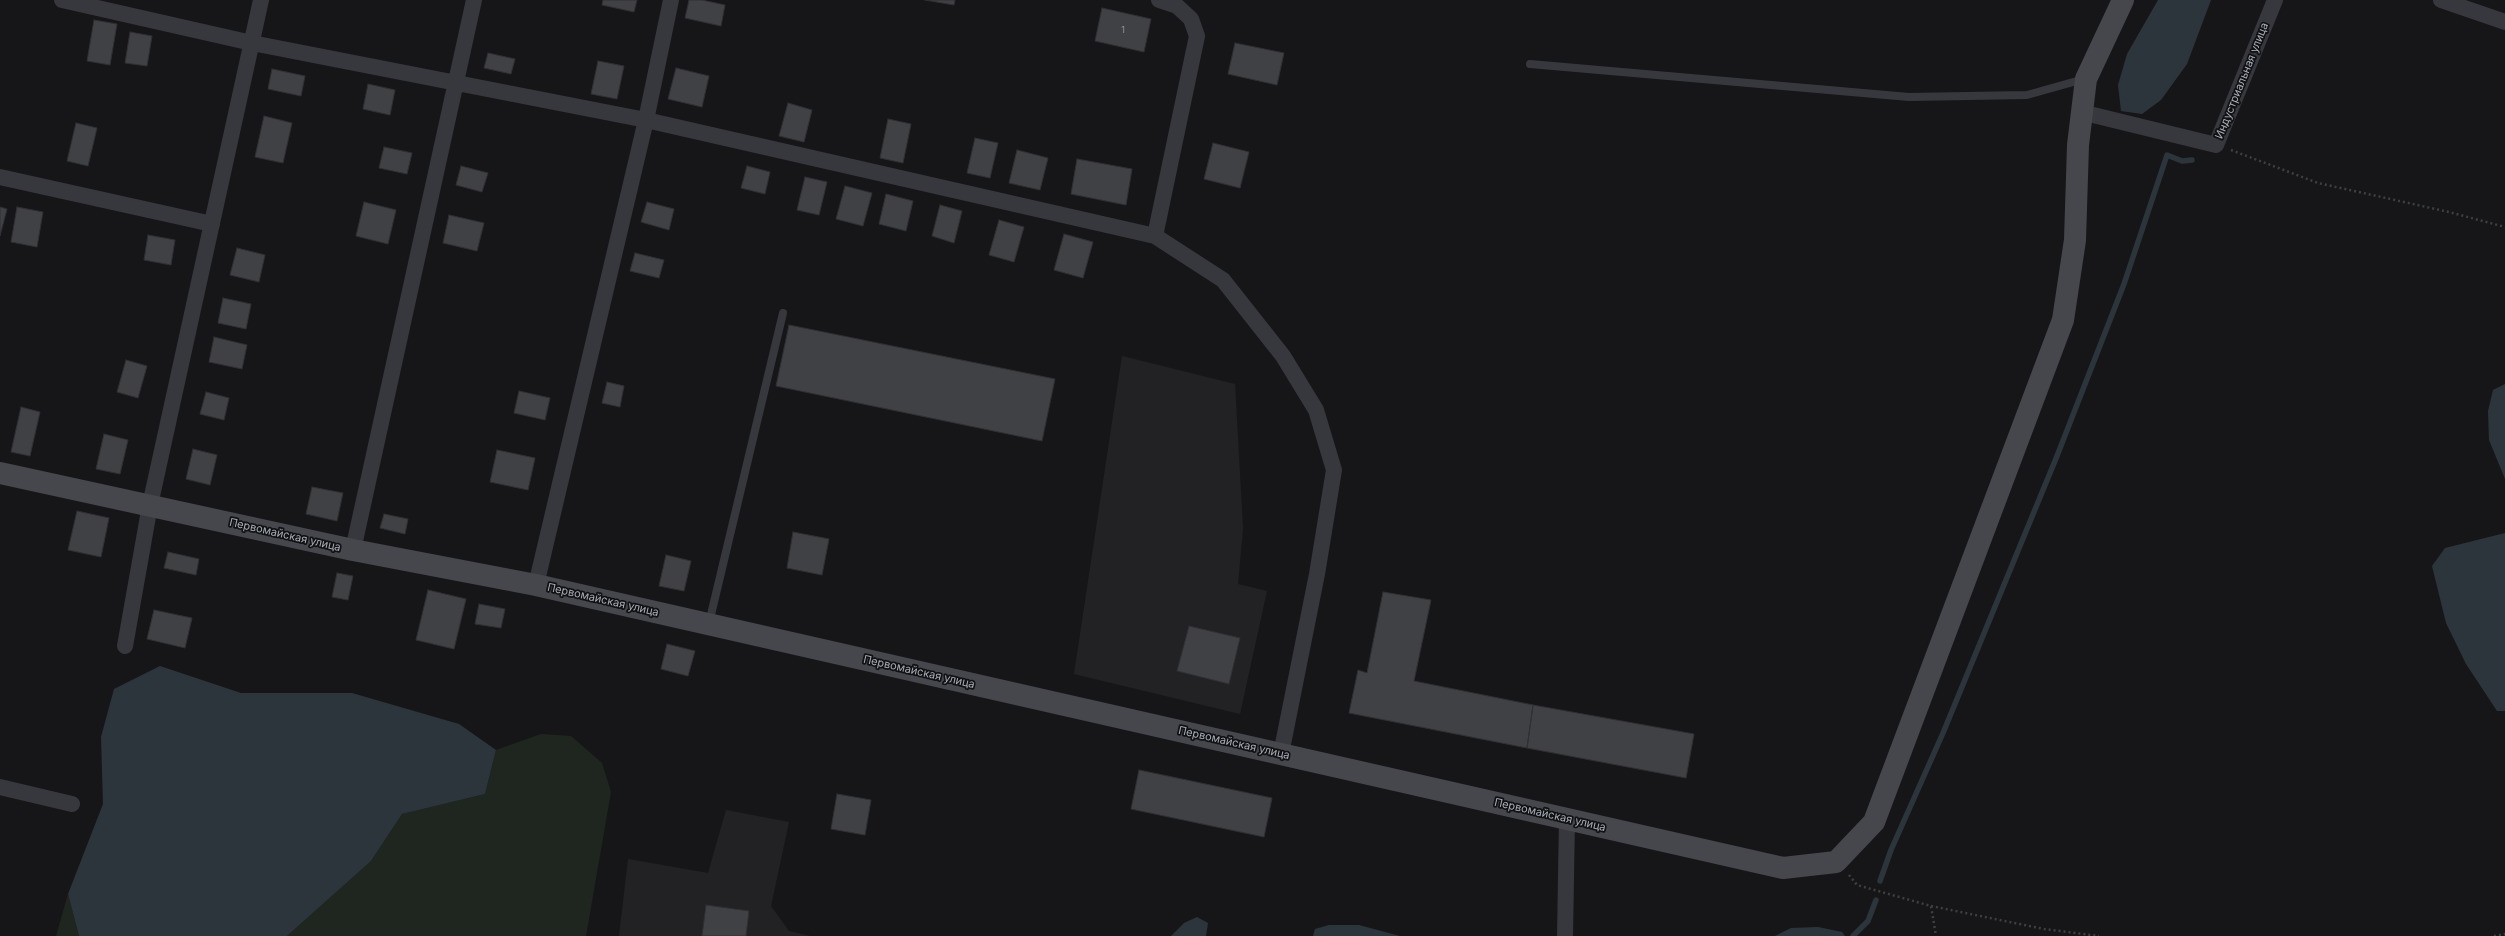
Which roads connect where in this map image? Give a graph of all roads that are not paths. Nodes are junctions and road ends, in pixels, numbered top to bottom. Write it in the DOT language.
graph roads {
  1 [pos="62,0"];
  2 [pos="261,0"];
  3 [pos="474,0"];
  4 [pos="672,0"];
  5 [pos="1159,0"];
  6 [pos="2123,0"];
  7 [pos="2275,0"];
  8 [pos="2441,0"];
  9 [pos="2505,22"];
  10 [pos="252,43"];
  11 [pos="1530,64"];
  12 [pos="2086,79"];
  13 [pos="456,82"];
  14 [pos="2081,112"];
  15 [pos="646,120"];
  16 [pos="0,177"];
  17 [pos="212,224"];
  18 [pos="1155,236"];
  19 [pos="783,313"];
  20 [pos="0,473"];
  21 [pos="150,505"];
  22 [pos="353,550"];
  23 [pos="536,585"];
  24 [pos="709,624"];
  25 [pos="125,646"];
  26 [pos="1281,754"];
  27 [pos="0,787"];
  28 [pos="72,804"];
  29 [pos="1567,819"];
  30 [pos="1564,936"];
  1 -- 10 [label="street"];
  2 -- 10 [label="street"];
  3 -- 13 [label="street"];
  4 -- 15 [label="street"];
  5 -- 18 [label="street"];
  6 -- 12 [label="street"];
  7 -- 14 [label="street, Индустриальная улица"];
  8 -- 9 [label="street"];
  10 -- 13 [label="street"];
  10 -- 17 [label="street"];
  11 -- 12 [label="lane"];
  12 -- 14 [label="street"];
  13 -- 15 [label="street"];
  13 -- 22 [label="street"];
  14 -- 29 [label="street, Первомайская улица"];
  15 -- 18 [label="street"];
  15 -- 23 [label="street"];
  16 -- 17 [label="street"];
  17 -- 21 [label="street"];
  18 -- 26 [label="street"];
  19 -- 24 [label="lane"];
  20 -- 21 [label="street, Первомайская улица"];
  21 -- 22 [label="street, Первомайская улица"];
  21 -- 25 [label="street"];
  22 -- 23 [label="street, Первомайская улица"];
  23 -- 24 [label="street, Первомайская улица"];
  24 -- 26 [label="street, Первомайская улица"];
  26 -- 29 [label="street, Первомайская улица"];
  27 -- 28 [label="street"];
  29 -- 30 [label="street"];
}
